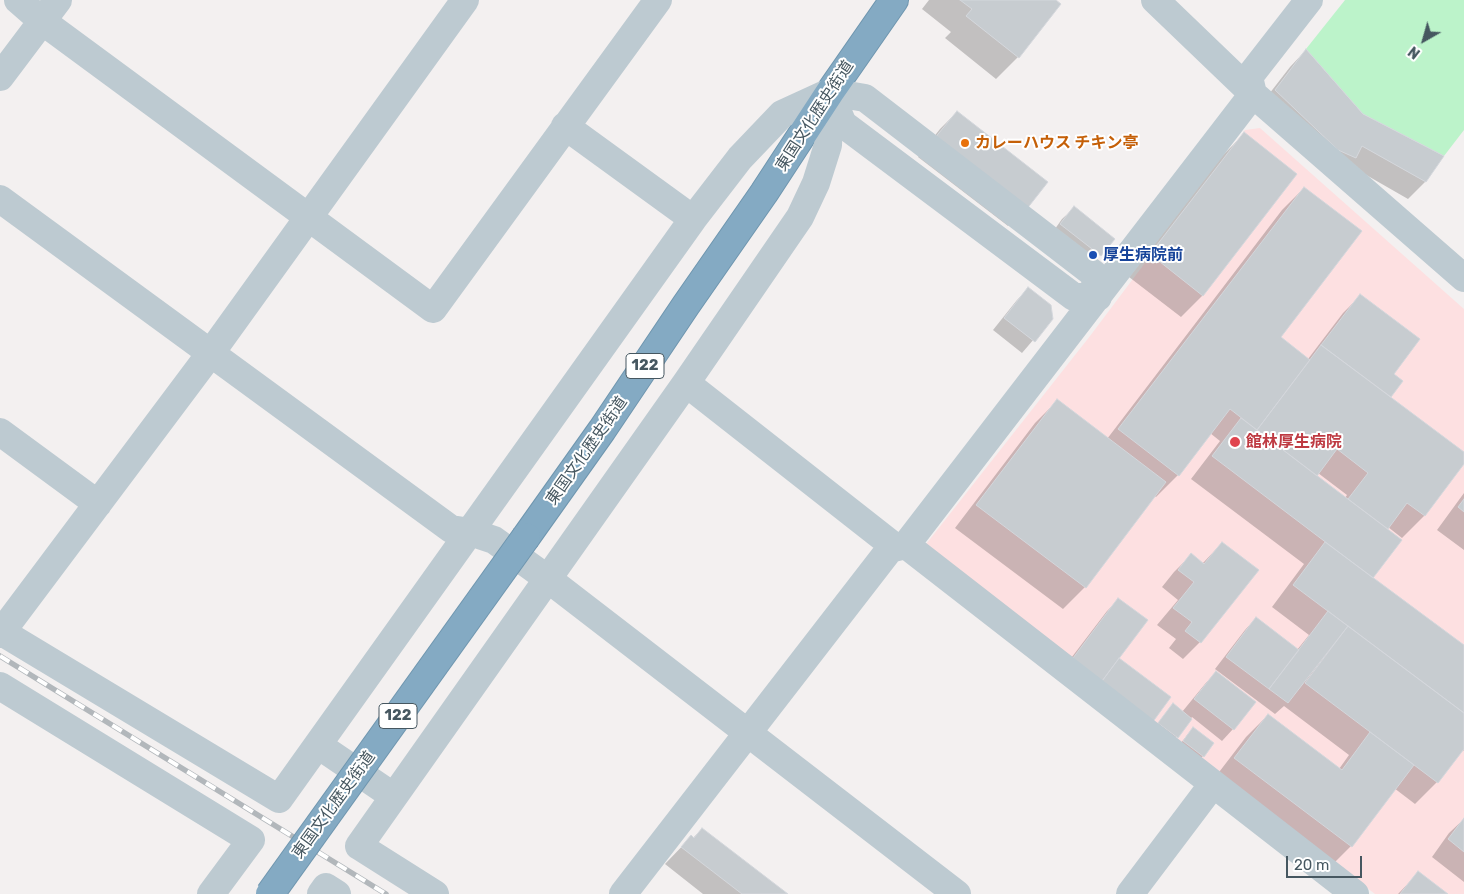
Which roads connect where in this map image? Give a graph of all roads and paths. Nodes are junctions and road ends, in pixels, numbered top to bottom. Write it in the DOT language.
graph roads {
  1 [pos="18,0"];
  2 [pos="465,0"];
  3 [pos="658,0"];
  4 [pos="894,0"];
  5 [pos="1155,0"];
  6 [pos="1309,0"];
  7 [pos="50,11"];
  8 [pos="0,76"];
  9 [pos="830,92"];
  10 [pos="1253,94"];
  11 [pos="565,126"];
  12 [pos="0,199"];
  13 [pos="309,216"];
  14 [pos="693,219"];
  15 [pos="1464,278"];
  16 [pos="1098,297"];
  17 [pos="210,354"];
  18 [pos="686,383"];
  19 [pos="0,432"];
  20 [pos="98,504"];
  21 [pos="470,532"];
  22 [pos="901,546"];
  23 [pos="548,579"];
  24 [pos="1,632"];
  25 [pos="0,686"];
  26 [pos="748,732"];
  27 [pos="318,745"];
  28 [pos="1213,784"];
  29 [pos="393,796"];
  30 [pos="210,894"];
  31 [pos="270,894"];
  32 [pos="321,894"];
  33 [pos="337,894"];
  34 [pos="435,894"];
  35 [pos="623,894"];
  36 [pos="958,894"];
  37 [pos="1130,894"];
  38 [pos="1355,894"];
  1 -- 7 [label="street"];
  2 -- 13 [label="street"];
  3 -- 11 [label="street"];
  4 -- 9 [label="highway, 東国文化歴史街道 / 122"];
  5 -- 10 [label="street"];
  6 -- 10 [label="street"];
  7 -- 8 [label="street"];
  7 -- 13 [label="street"];
  9 -- 14 [label="street"];
  9 -- 16 [label="street"];
  9 -- 18 [label="street"];
  9 -- 31 [label="highway, 東国文化歴史街道 / 122, bridge"];
  10 -- 15 [label="street"];
  10 -- 16 [label="street"];
  11 -- 13 [label="street"];
  11 -- 14 [label="street"];
  12 -- 17 [label="street"];
  13 -- 17 [label="street"];
  14 -- 21 [label="street"];
  16 -- 22 [label="street"];
  17 -- 20 [label="street"];
  17 -- 21 [label="street"];
  18 -- 22 [label="street"];
  18 -- 23 [label="street"];
  19 -- 20 [label="street"];
  20 -- 24 [label="street"];
  21 -- 23 [label="street"];
  21 -- 27 [label="street"];
  22 -- 26 [label="street"];
  22 -- 28 [label="street"];
  23 -- 26 [label="street"];
  23 -- 29 [label="street"];
  24 -- 27 [label="street"];
  25 -- 30 [label="street"];
  26 -- 35 [label="street"];
  26 -- 36 [label="street"];
  27 -- 29 [label="street"];
  28 -- 37 [label="street"];
  28 -- 38 [label="street"];
  29 -- 34 [label="street"];
  32 -- 33 [label="street"];
}
